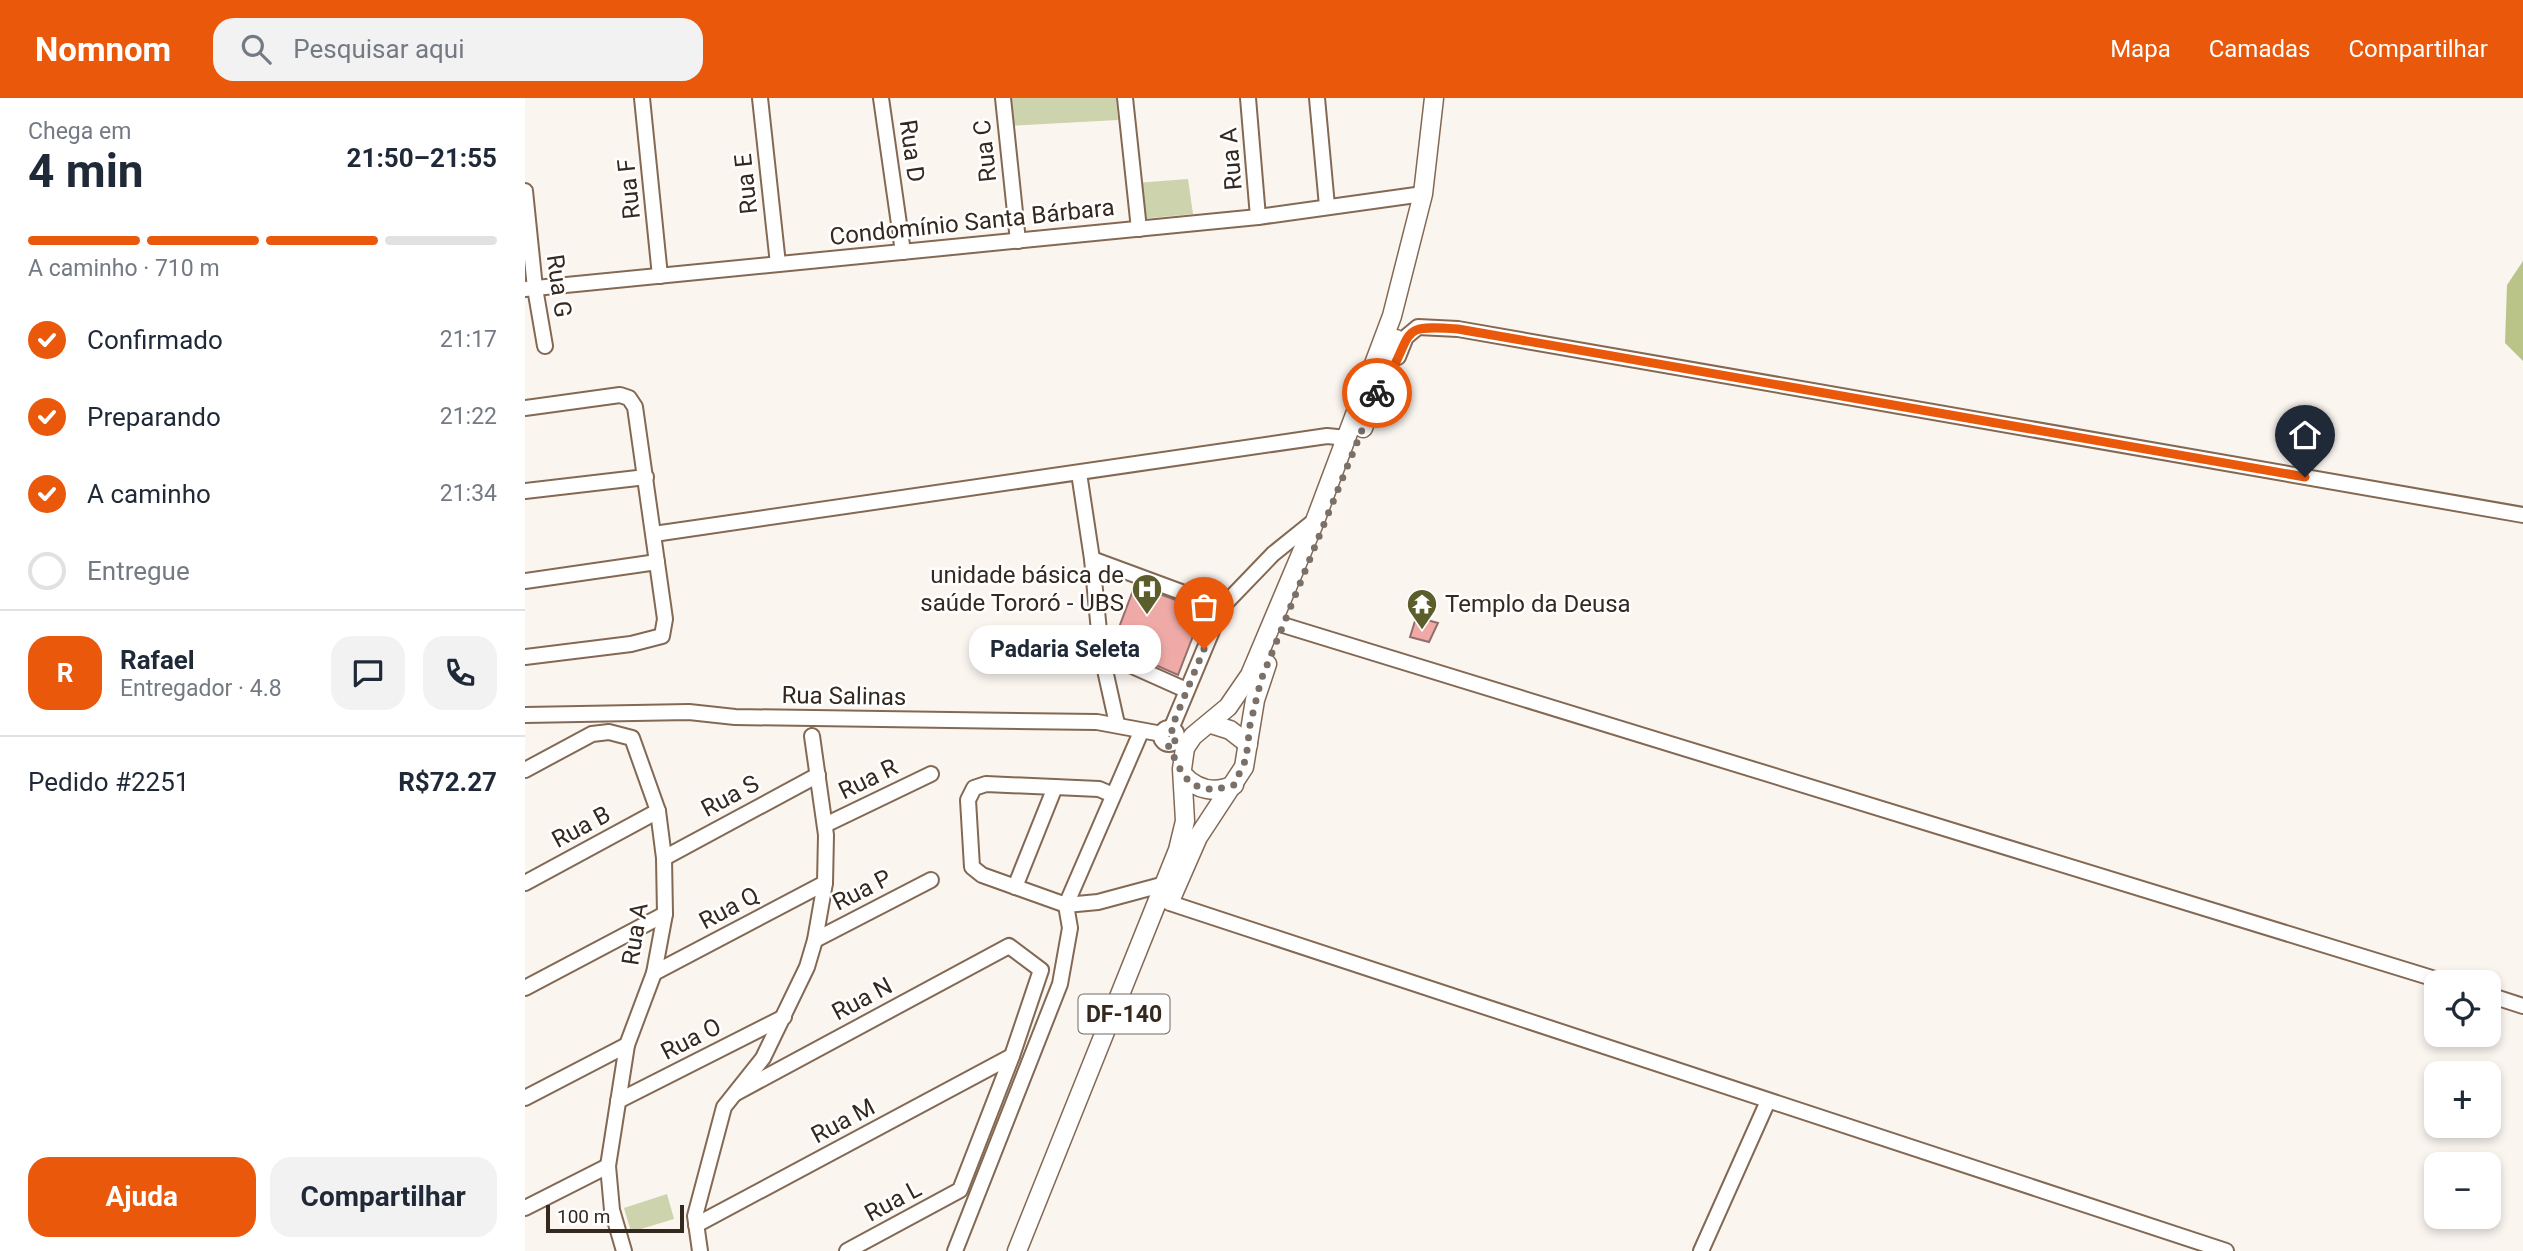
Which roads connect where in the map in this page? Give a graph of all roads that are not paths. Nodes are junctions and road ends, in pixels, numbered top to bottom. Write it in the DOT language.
graph roads {
  1 [pos="642,98"];
  2 [pos="760,98"];
  3 [pos="881,98"];
  4 [pos="1003,98"];
  5 [pos="1125,98"];
  6 [pos="1248,98"];
  7 [pos="1317,98"];
  8 [pos="1434,98"];
  9 [pos="1445,98"];
  10 [pos="525,191"];
  11 [pos="1423,194"];
  12 [pos="1327,206"];
  13 [pos="1258,217"];
  14 [pos="1139,229"];
  15 [pos="1019,241"];
  16 [pos="903,252"];
  17 [pos="778,264"];
  18 [pos="660,276"];
  19 [pos="530,288"];
  20 [pos="545,346"];
  21 [pos="1384,377"];
  22 [pos="525,408"];
  23 [pos="1347,438"];
  24 [pos="1079,473"];
  25 [pos="646,477"];
  26 [pos="525,491"];
  27 [pos="2523,515"];
  28 [pos="1315,521"];
  29 [pos="654,534"];
  30 [pos="1092,559"];
  31 [pos="657,562"];
  32 [pos="525,580"];
  33 [pos="1222,607"];
  34 [pos="1283,625"];
  35 [pos="1101,652"];
  36 [pos="525,657"];
  37 [pos="1186,690"];
  38 [pos="525,715"];
  39 [pos="1117,724"];
  40 [pos="1204,727"];
  41 [pos="1141,732"];
  42 [pos="1169,734"];
  43 [pos="812,736"];
  44 [pos="1248,744"];
  45 [pos="525,771"];
  46 [pos="931,774"];
  47 [pos="818,775"];
  48 [pos="1183,775"];
  49 [pos="1234,785"];
  50 [pos="1055,787"];
  51 [pos="1113,795"];
  52 [pos="659,811"];
  53 [pos="825,825"];
  54 [pos="664,858"];
  55 [pos="931,880"];
  56 [pos="525,883"];
  57 [pos="825,883"];
  58 [pos="1165,884"];
  59 [pos="1015,887"];
  60 [pos="1170,902"];
  61 [pos="1066,905"];
  62 [pos="665,914"];
  63 [pos="815,940"];
  64 [pos="654,973"];
  65 [pos="2424,976"];
  66 [pos="525,988"];
  67 [pos="2501,999"];
  68 [pos="2523,1006"];
  69 [pos="784,1017"];
  70 [pos="627,1045"];
  71 [pos="1012,1056"];
  72 [pos="736,1093"];
  73 [pos="525,1098"];
  74 [pos="618,1101"];
  75 [pos="1768,1101"];
  76 [pos="608,1166"];
  77 [pos="525,1208"];
  78 [pos="696,1225"];
  79 [pos="624,1251"];
  80 [pos="700,1251"];
  81 [pos="847,1251"];
  82 [pos="955,1251"];
  83 [pos="1017,1251"];
  84 [pos="1028,1251"];
  85 [pos="1701,1251"];
  86 [pos="2227,1251"];
  1 -- 18 [label="street, Rua F"];
  2 -- 17 [label="street, Rua E"];
  3 -- 16 [label="street, Rua D"];
  4 -- 15 [label="street, Rua C"];
  5 -- 14 [label="street"];
  6 -- 13 [label="street, Rua A"];
  7 -- 12 [label="street"];
  8 -- 11 [label="main road, DF-140"];
  9 -- 21 [label="main road, DF-140"];
  10 -- 19 [label="street, Rua G"];
  11 -- 12 [label="street, Condomínio Santa Bárbara"];
  11 -- 23 [label="main road, DF-140"];
  12 -- 13 [label="street, Condomínio Santa Bárbara"];
  13 -- 14 [label="street, Condomínio Santa Bárbara"];
  14 -- 15 [label="street, Condomínio Santa Bárbara"];
  15 -- 16 [label="street, Condomínio Santa Bárbara"];
  16 -- 17 [label="street, Condomínio Santa Bárbara"];
  17 -- 18 [label="street, Condomínio Santa Bárbara"];
  18 -- 19 [label="street, Condomínio Santa Bárbara"];
  19 -- 20 [label="street, Rua G"];
  21 -- 27 [label="street"];
  21 -- 34 [label="main road, DF-140"];
  22 -- 25 [label="street"];
  23 -- 24 [label="street"];
  23 -- 28 [label="main road, DF-140"];
  24 -- 29 [label="street"];
  24 -- 30 [label="street"];
  25 -- 26 [label="street"];
  25 -- 29 [label="street"];
  28 -- 33 [label="street"];
  28 -- 40 [label="main road, DF-140"];
  29 -- 31 [label="street"];
  30 -- 33 [label="street"];
  30 -- 35 [label="street"];
  31 -- 32 [label="street"];
  31 -- 36 [label="street"];
  33 -- 37 [label="street"];
  34 -- 44 [label="main road, DF-140"];
  34 -- 65 [label="street"];
  35 -- 37 [label="street"];
  35 -- 39 [label="street"];
  37 -- 42 [label="street"];
  38 -- 39 [label="street, Rua Salinas"];
  39 -- 41 [label="street, Rua Salinas"];
  40 -- 42 [label="street, Rua Salinas"];
  40 -- 44 [label="main road"];
  40 -- 48 [label="main road, DF-140"];
  41 -- 42 [label="street, Rua Salinas"];
  41 -- 51 [label="street"];
  42 -- 48 [label="street"];
  43 -- 47 [label="street"];
  44 -- 49 [label="main road, DF-140"];
  45 -- 52 [label="street, Rua A"];
  46 -- 53 [label="street, Rua R"];
  47 -- 53 [label="street"];
  47 -- 54 [label="street, Rua S"];
  48 -- 49 [label="main road"];
  48 -- 58 [label="main road, DF-140"];
  49 -- 60 [label="main road, DF-140"];
  50 -- 51 [label="street"];
  50 -- 59 [label="street"];
  50 -- 59 [label="street"];
  51 -- 61 [label="street"];
  52 -- 54 [label="street, Rua A"];
  52 -- 56 [label="street, Rua B"];
  53 -- 57 [label="street"];
  54 -- 62 [label="street, Rua A"];
  55 -- 63 [label="street, Rua P"];
  57 -- 63 [label="street"];
  57 -- 64 [label="street, Rua Q"];
  58 -- 61 [label="street"];
  58 -- 83 [label="main road, DF-140"];
  59 -- 61 [label="street"];
  60 -- 75 [label="street"];
  60 -- 84 [label="main road, DF-140"];
  61 -- 82 [label="street"];
  62 -- 64 [label="street, Rua A"];
  62 -- 66 [label="street"];
  63 -- 69 [label="street"];
  64 -- 70 [label="street, Rua A"];
  67 -- 68 [label="street"];
  69 -- 72 [label="street"];
  69 -- 74 [label="street, Rua O"];
  70 -- 73 [label="street"];
  70 -- 74 [label="street, Rua A"];
  71 -- 72 [label="street, Rua N"];
  71 -- 78 [label="street, Rua M"];
  71 -- 81 [label="street, Rua L"];
  72 -- 78 [label="street"];
  74 -- 76 [label="street, Rua A"];
  75 -- 85 [label="street"];
  75 -- 86 [label="street"];
  76 -- 77 [label="street"];
  76 -- 79 [label="street, Rua A"];
  78 -- 80 [label="street"];
}
